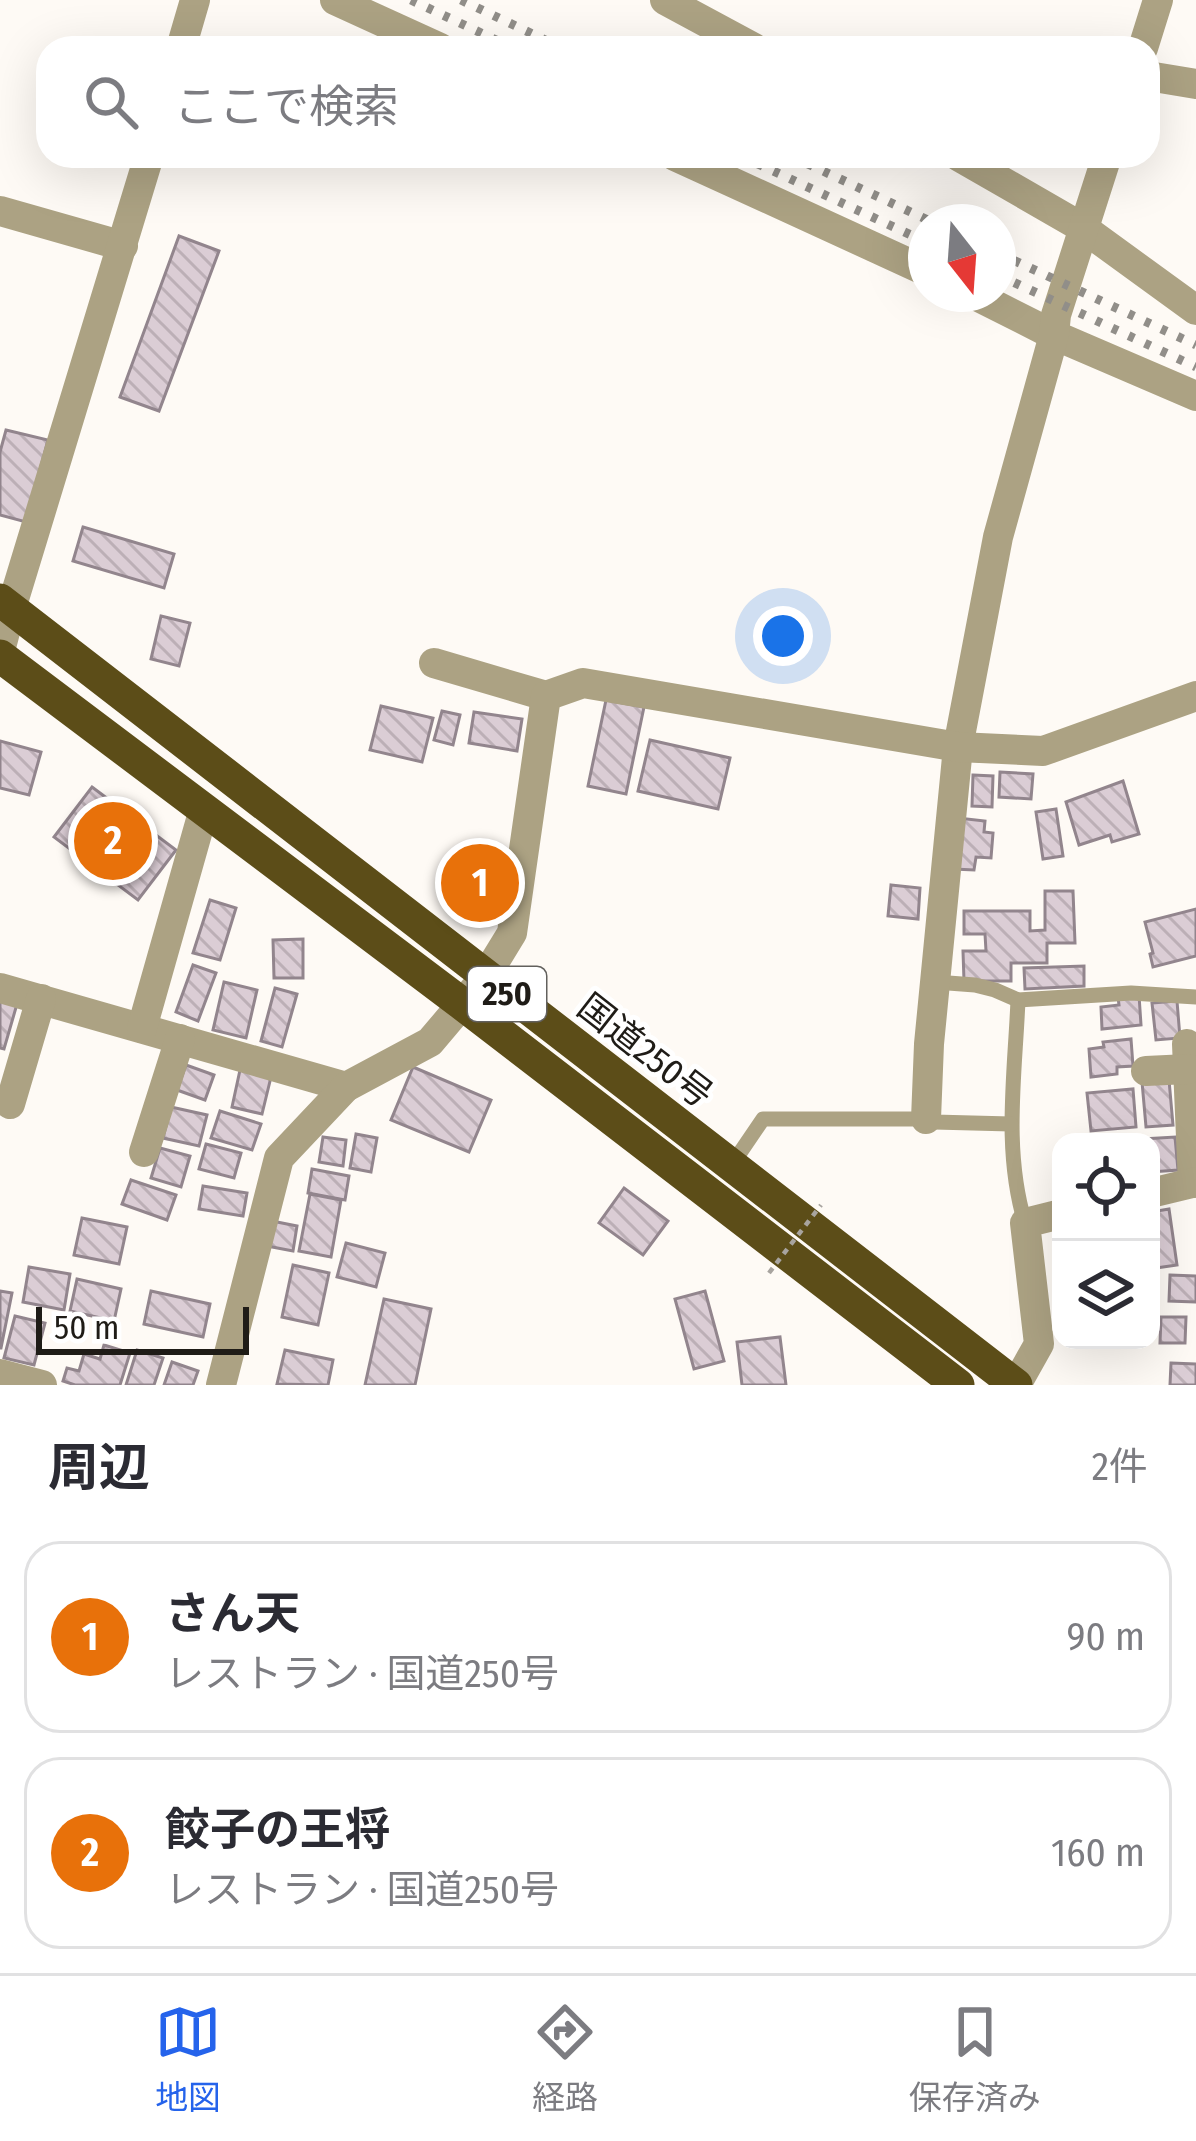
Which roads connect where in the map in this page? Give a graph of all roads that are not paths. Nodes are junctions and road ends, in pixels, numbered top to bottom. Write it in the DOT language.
graph roads {
  1 [pos="195,0"];
  2 [pos="335,0"];
  3 [pos="664,0"];
  4 [pos="1158,0"];
  5 [pos="184,36"];
  6 [pos="414,36"];
  7 [pos="732,36"];
  8 [pos="1147,36"];
  9 [pos="1160,78"];
  10 [pos="1196,84"];
  11 [pos="146,168"];
  12 [pos="701,168"];
  13 [pos="979,168"];
  14 [pos="1103,168"];
  15 [pos="0,211"];
  16 [pos="1082,228"];
  17 [pos="123,246"];
  18 [pos="908,263"];
  19 [pos="1196,310"];
  20 [pos="1009,312"];
  21 [pos="1054,334"];
  22 [pos="1196,396"];
  23 [pos="0,569"];
  24 [pos="5,604"];
  25 [pos="0,654"];
  26 [pos="434,663"];
  27 [pos="546,696"];
  28 [pos="1196,696"];
  29 [pos="958,748"];
  30 [pos="203,809"];
  31 [pos="485,977"];
  32 [pos="935,982"];
  33 [pos="0,988"];
  34 [pos="1196,997"];
  35 [pos="41,999"];
  36 [pos="1018,1000"];
  37 [pos="461,1003"];
  38 [pos="142,1028"];
  39 [pos="180,1039"];
  40 [pos="1146,1071"];
  41 [pos="346,1087"];
  42 [pos="10,1103"];
  43 [pos="926,1119"];
  44 [pos="1011,1124"];
  45 [pos="144,1152"];
  46 [pos="731,1166"];
  47 [pos="1195,1183"];
  48 [pos="1160,1191"];
  49 [pos="1052,1216"];
  50 [pos="1025,1223"];
  51 [pos="0,1373"];
  52 [pos="42,1385"];
  53 [pos="221,1385"];
  54 [pos="958,1385"];
  55 [pos="1016,1385"];
  1 -- 5 [label="street"];
  2 -- 6 [label="street"];
  3 -- 7 [label="street"];
  4 -- 8 [label="street"];
  9 -- 10 [label="street"];
  11 -- 17 [label="street"];
  12 -- 18 [label="street"];
  13 -- 16 [label="street"];
  14 -- 16 [label="street"];
  15 -- 17 [label="street"];
  16 -- 19 [label="street"];
  16 -- 21 [label="street"];
  17 -- 24 [label="street"];
  20 -- 21 [label="street"];
  21 -- 22 [label="street"];
  21 -- 29 [label="street"];
  23 -- 24 [label="highway"];
  24 -- 25 [label="street"];
  24 -- 31 [label="highway, 国道250号 / 250"];
  25 -- 30 [label="highway, 国道250号 / 250"];
  26 -- 27 [label="street"];
  27 -- 29 [label="street"];
  27 -- 31 [label="street"];
  28 -- 29 [label="street"];
  29 -- 32 [label="street"];
  30 -- 37 [label="highway, 国道250号 / 250"];
  30 -- 38 [label="street"];
  31 -- 37 [label="street"];
  31 -- 46 [label="highway, 国道250号 / 250"];
  32 -- 36 [label="lane"];
  32 -- 43 [label="street"];
  33 -- 35 [label="street"];
  34 -- 36 [label="lane"];
  35 -- 38 [label="street"];
  35 -- 42 [label="street"];
  36 -- 44 [label="lane"];
  37 -- 41 [label="street"];
  37 -- 54 [label="highway, 国道250号 / 250"];
  38 -- 39 [label="street"];
  39 -- 41 [label="street"];
  39 -- 45 [label="street"];
  40 -- 47 [label="street"];
  41 -- 53 [label="street"];
  43 -- 44 [label="lane"];
  43 -- 46 [label="lane"];
  44 -- 50 [label="lane"];
  46 -- 55 [label="highway, 国道250号 / 250"];
  47 -- 48 [label="street"];
  49 -- 50 [label="street"];
  50 -- 55 [label="street"];
  51 -- 52 [label="street"];
}
